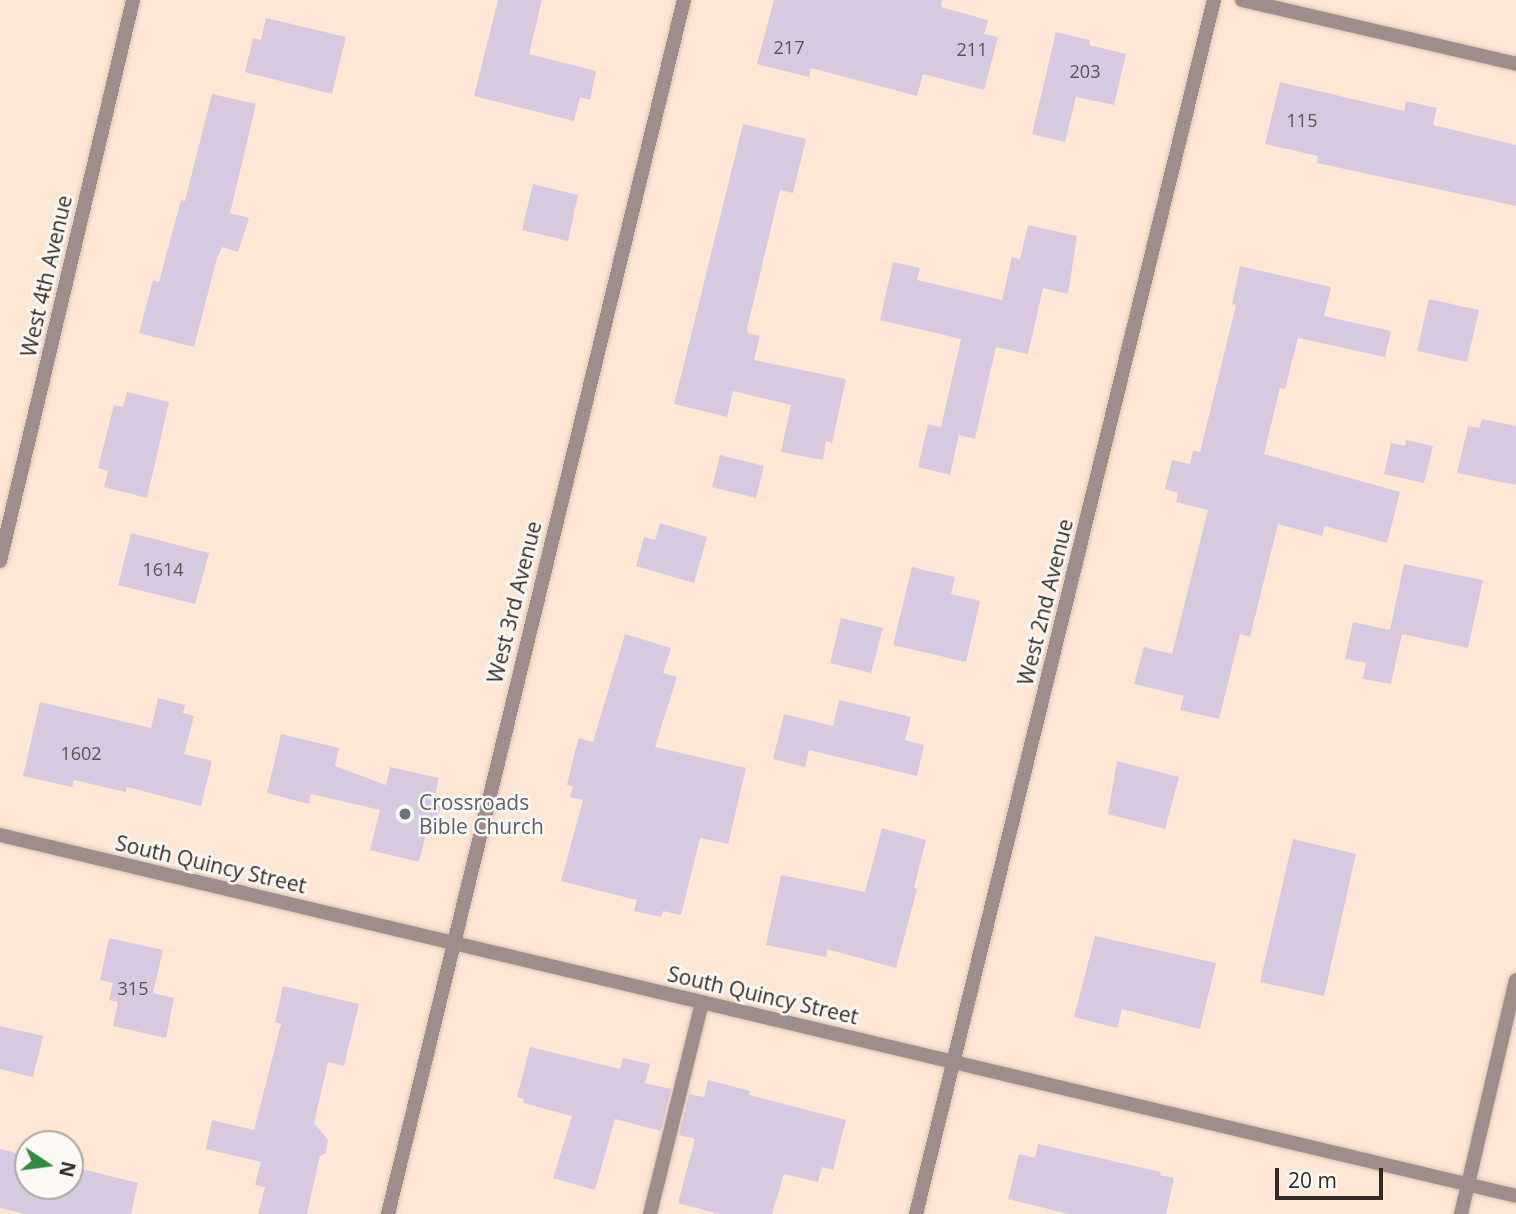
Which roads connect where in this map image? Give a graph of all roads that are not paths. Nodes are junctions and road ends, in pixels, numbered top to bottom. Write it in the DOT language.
graph roads {
  1 [pos="133,0"];
  2 [pos="684,0"];
  3 [pos="1214,0"];
  4 [pos="1242,0"];
  5 [pos="1516,64"];
  6 [pos="0,561"];
  7 [pos="0,835"];
  8 [pos="452,943"];
  9 [pos="1516,980"];
  10 [pos="702,1002"];
  11 [pos="953,1062"];
  12 [pos="1468,1185"];
  13 [pos="1516,1196"];
  14 [pos="388,1214"];
  15 [pos="650,1214"];
  16 [pos="916,1214"];
  17 [pos="1461,1214"];
  1 -- 6 [label="street, West 4th Avenue"];
  2 -- 8 [label="street, West 3rd Avenue"];
  3 -- 11 [label="street, West 2nd Avenue"];
  4 -- 5 [label="street"];
  7 -- 8 [label="street, South Quincy Street"];
  8 -- 10 [label="street, South Quincy Street"];
  8 -- 14 [label="street, West 3rd Avenue"];
  9 -- 12 [label="street"];
  10 -- 11 [label="street, South Quincy Street"];
  10 -- 15 [label="street"];
  11 -- 12 [label="street, South Quincy Street"];
  11 -- 16 [label="street, West 2nd Avenue"];
  12 -- 13 [label="street, South Quincy Street"];
  12 -- 17 [label="street"];
}
